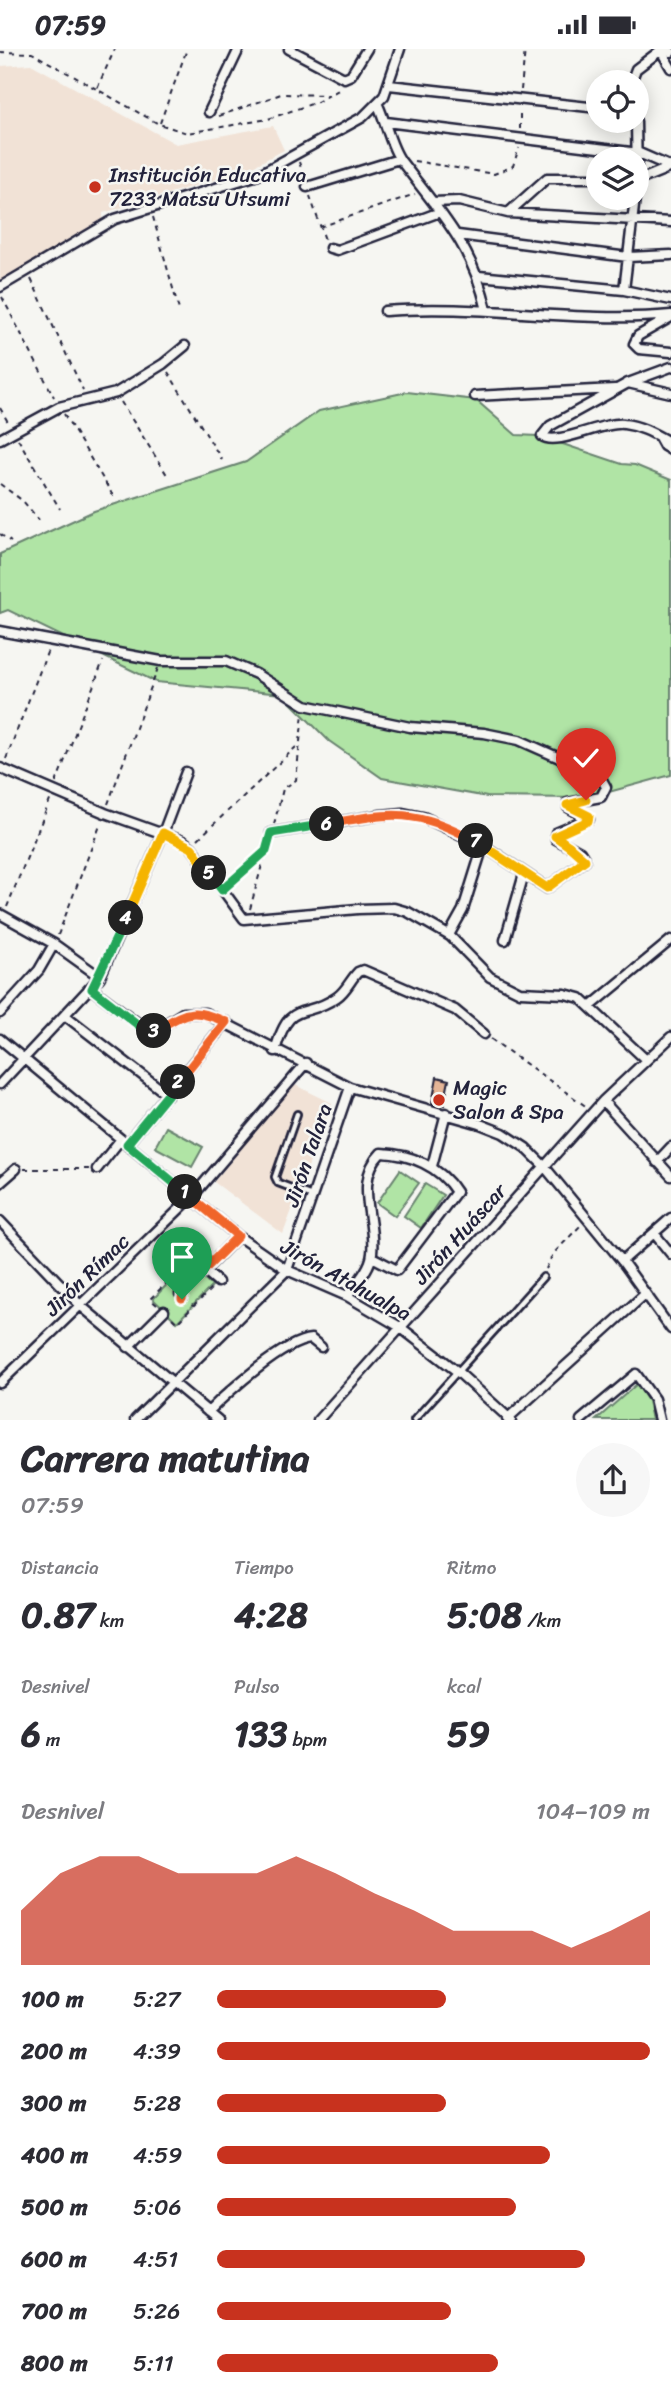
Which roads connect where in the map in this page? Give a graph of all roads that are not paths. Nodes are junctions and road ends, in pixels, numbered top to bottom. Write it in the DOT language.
graph roads {
  1 [pos="239,49"];
  2 [pos="293,49"];
  3 [pos="367,49"];
  4 [pos="400,49"];
  5 [pos="660,50"];
  6 [pos="671,52"];
  7 [pos="671,68"];
  8 [pos="636,70"];
  9 [pos="389,85"];
  10 [pos="378,105"];
  11 [pos="586,107"];
  12 [pos="209,112"];
  13 [pos="386,122"];
  14 [pos="597,147"];
  15 [pos="649,157"];
  16 [pos="399,159"];
  17 [pos="671,167"];
  18 [pos="649,176"];
  19 [pos="586,178"];
  20 [pos="307,187"];
  21 [pos="433,202"];
  22 [pos="633,210"];
  23 [pos="440,212"];
  24 [pos="508,213"];
  25 [pos="632,219"];
  26 [pos="671,222"];
  27 [pos="458,235"];
  28 [pos="330,248"];
  29 [pos="671,255"];
  30 [pos="628,257"];
  31 [pos="479,276"];
  32 [pos="0,290"];
  33 [pos="625,291"];
  34 [pos="671,300"];
  35 [pos="487,310"];
  36 [pos="385,311"];
  37 [pos="671,316"];
  38 [pos="186,346"];
  39 [pos="671,352"];
  40 [pos="671,367"];
  41 [pos="628,383"];
  42 [pos="618,389"];
  43 [pos="671,393"];
  44 [pos="475,396"];
  45 [pos="657,435"];
  46 [pos="0,439"];
  47 [pos="671,443"];
  48 [pos="671,450"];
  49 [pos="0,631"];
  50 [pos="1,769"];
  51 [pos="186,772"];
  52 [pos="163,833"];
  53 [pos="271,833"];
  54 [pos="483,846"];
  55 [pos="524,874"];
  56 [pos="0,914"];
  57 [pos="449,935"];
  58 [pos="505,940"];
  59 [pos="671,940"];
  60 [pos="54,943"];
  61 [pos="100,978"];
  62 [pos="92,989"];
  63 [pos="591,1006"];
  64 [pos="0,1013"];
  65 [pos="66,1016"];
  66 [pos="226,1022"];
  67 [pos="484,1034"];
  68 [pos="671,1037"];
  69 [pos="0,1039"];
  70 [pos="275,1051"];
  71 [pos="26,1059"];
  72 [pos="645,1059"];
  73 [pos="306,1063"];
  74 [pos="0,1084"];
  75 [pos="350,1087"];
  76 [pos="168,1095"];
  77 [pos="603,1101"];
  78 [pos="446,1113"];
  79 [pos="297,1114"];
  80 [pos="124,1141"];
  81 [pos="671,1147"];
  82 [pos="656,1161"];
  83 [pos="432,1166"];
  84 [pos="544,1166"];
  85 [pos="16,1169"];
  86 [pos="97,1169"];
  87 [pos="671,1176"];
  88 [pos="0,1183"];
  89 [pos="312,1196"];
  90 [pos="192,1197"];
  91 [pos="671,1218"];
  92 [pos="0,1221"];
  93 [pos="654,1233"];
  94 [pos="238,1236"];
  95 [pos="671,1254"];
  96 [pos="372,1257"];
  97 [pos="191,1259"];
  98 [pos="622,1261"];
  99 [pos="205,1270"];
  100 [pos="287,1270"];
  101 [pos="543,1276"];
  102 [pos="218,1282"];
  103 [pos="645,1294"];
  104 [pos="348,1296"];
  105 [pos="81,1306"];
  106 [pos="164,1311"];
  107 [pos="400,1327"];
  108 [pos="671,1329"];
  109 [pos="128,1347"];
  110 [pos="321,1347"];
  111 [pos="458,1372"];
  112 [pos="0,1383"];
  113 [pos="172,1384"];
  114 [pos="208,1412"];
  115 [pos="509,1419"];
  116 [pos="135,1420"];
  117 [pos="218,1420"];
  118 [pos="318,1420"];
  119 [pos="414,1420"];
  120 [pos="581,1420"];
  121 [pos="659,1420"];
  1 -- 12 [label="street"];
  2 -- 3 [label="street"];
  4 -- 9 [label="street"];
  5 -- 6 [label="street"];
  5 -- 7 [label="street"];
  5 -- 8 [label="street"];
  9 -- 10 [label="street"];
  9 -- 11 [label="street"];
  10 -- 13 [label="street"];
  10 -- 32 [label="street"];
  13 -- 14 [label="street"];
  13 -- 16 [label="street"];
  15 -- 17 [label="street"];
  16 -- 20 [label="street"];
  16 -- 21 [label="street"];
  17 -- 18 [label="street"];
  19 -- 24 [label="street"];
  21 -- 23 [label="street"];
  21 -- 24 [label="street"];
  22 -- 25 [label="street"];
  23 -- 27 [label="street"];
  23 -- 28 [label="street"];
  24 -- 25 [label="street"];
  25 -- 26 [label="street"];
  25 -- 30 [label="street"];
  27 -- 30 [label="street"];
  27 -- 31 [label="street"];
  29 -- 30 [label="street"];
  30 -- 33 [label="street"];
  31 -- 33 [label="street"];
  31 -- 35 [label="street"];
  33 -- 34 [label="street"];
  35 -- 36 [label="street"];
  35 -- 37 [label="street"];
  37 -- 39 [label="street"];
  38 -- 46 [label="street"];
  40 -- 41 [label="street"];
  41 -- 42 [label="street"];
  41 -- 43 [label="street"];
  42 -- 44 [label="street"];
  42 -- 45 [label="street"];
  45 -- 47 [label="street"];
  45 -- 48 [label="street"];
  49 -- 55 [label="street"];
  50 -- 52 [label="street"];
  51 -- 52 [label="street"];
  52 -- 57 [label="street"];
  52 -- 61 [label="street"];
  53 -- 54 [label="street"];
  54 -- 55 [label="street"];
  54 -- 57 [label="street"];
  55 -- 58 [label="street"];
  56 -- 60 [label="street"];
  57 -- 63 [label="street"];
  59 -- 63 [label="street"];
  60 -- 61 [label="street"];
  60 -- 64 [label="street"];
  61 -- 62 [label="street"];
  62 -- 65 [label="street"];
  62 -- 66 [label="street"];
  63 -- 72 [label="street"];
  65 -- 71 [label="street"];
  65 -- 76 [label="street"];
  66 -- 70 [label="street"];
  66 -- 76 [label="street"];
  67 -- 70 [label="street"];
  68 -- 72 [label="street, Jirón Huáscar"];
  69 -- 71 [label="street, Jirón Atahualpa"];
  70 -- 73 [label="street"];
  71 -- 74 [label="street"];
  71 -- 80 [label="street, Jirón Atahualpa"];
  72 -- 77 [label="street, Jirón Huáscar"];
  73 -- 75 [label="street"];
  73 -- 90 [label="street, Jirón Rímac"];
  75 -- 78 [label="street"];
  75 -- 89 [label="street, Jirón Talara"];
  76 -- 80 [label="street"];
  77 -- 82 [label="street"];
  77 -- 84 [label="street, Jirón Huáscar"];
  78 -- 83 [label="street"];
  78 -- 84 [label="street"];
  79 -- 89 [label="lane"];
  80 -- 86 [label="street"];
  80 -- 90 [label="street, Jirón Atahualpa"];
  81 -- 82 [label="street"];
  82 -- 87 [label="street"];
  83 -- 96 [label="street"];
  83 -- 96 [label="street"];
  84 -- 98 [label="street"];
  84 -- 107 [label="street, Jirón Huáscar"];
  85 -- 88 [label="street"];
  89 -- 100 [label="street, Jirón Talara"];
  90 -- 94 [label="street, Jirón Atahualpa"];
  90 -- 105 [label="street, Jirón Rímac"];
  91 -- 93 [label="street"];
  92 -- 105 [label="street"];
  93 -- 95 [label="street"];
  93 -- 98 [label="street"];
  94 -- 99 [label="street"];
  94 -- 100 [label="street, Jirón Atahualpa"];
  96 -- 104 [label="street"];
  97 -- 99 [label="street"];
  98 -- 103 [label="street"];
  99 -- 102 [label="street"];
  100 -- 104 [label="street, Jirón Atahualpa"];
  100 -- 113 [label="street, Jirón Talara"];
  101 -- 111 [label="lane"];
  103 -- 108 [label="street"];
  103 -- 115 [label="street"];
  104 -- 107 [label="street, Jirón Atahualpa"];
  105 -- 109 [label="street"];
  105 -- 112 [label="street, Jirón Rímac"];
  106 -- 109 [label="street"];
  107 -- 111 [label="street, Jirón Atahualpa"];
  107 -- 118 [label="street, Jirón Huáscar"];
  109 -- 113 [label="street"];
  110 -- 114 [label="street"];
  111 -- 115 [label="street, Jirón Atahualpa"];
  111 -- 119 [label="lane"];
  113 -- 114 [label="street"];
  113 -- 116 [label="street, Jirón Talara"];
  114 -- 117 [label="street"];
  120 -- 121 [label="street"];
}
